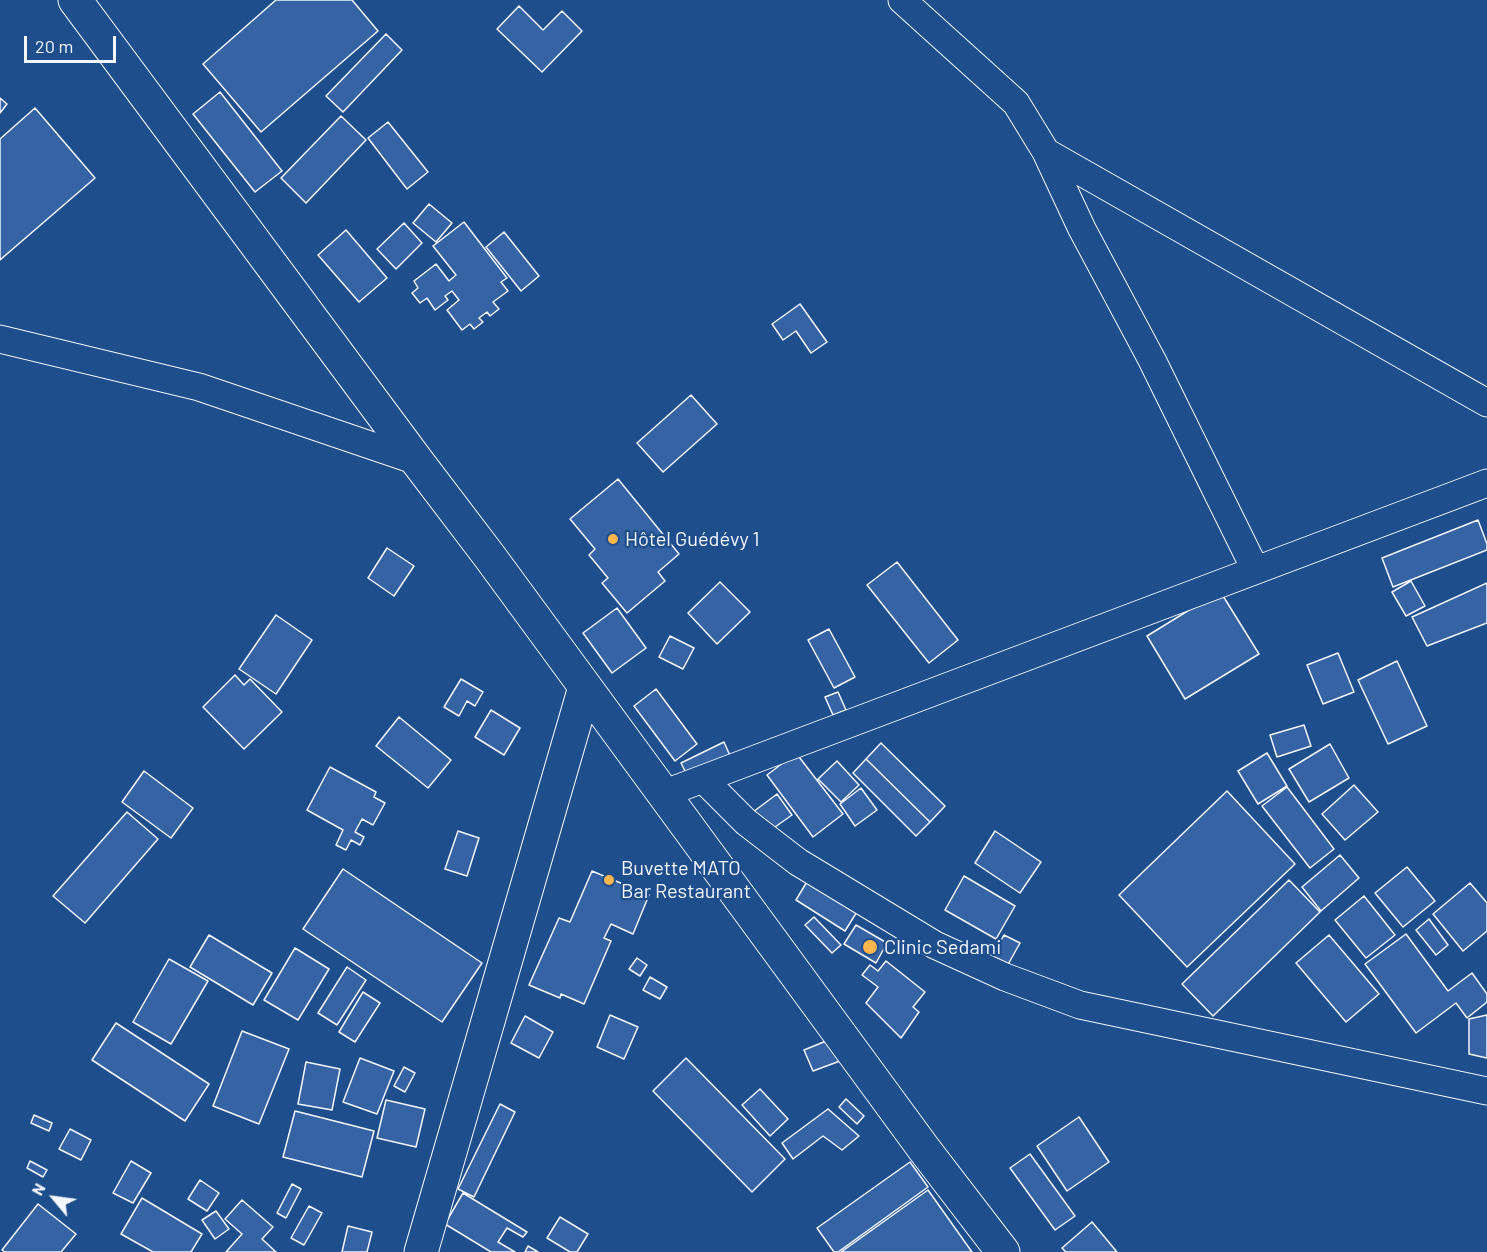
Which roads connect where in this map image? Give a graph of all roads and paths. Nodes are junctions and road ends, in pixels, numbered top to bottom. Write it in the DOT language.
graph roads {
  1 [pos="75,0"];
  2 [pos="902,0"];
  3 [pos="1046,152"];
  4 [pos="0,339"];
  5 [pos="1487,403"];
  6 [pos="417,461"];
  7 [pos="1487,483"];
  8 [pos="1255,569"];
  9 [pos="585,687"];
  10 [pos="703,779"];
  11 [pos="663,794"];
  12 [pos="1487,1091"];
  13 [pos="421,1252"];
  14 [pos="1003,1252"];
  1 -- 6 [label="main road"];
  2 -- 3 [label="street"];
  3 -- 5 [label="street"];
  3 -- 8 [label="street"];
  4 -- 6 [label="street"];
  6 -- 9 [label="main road"];
  7 -- 8 [label="street"];
  8 -- 10 [label="street"];
  9 -- 11 [label="main road"];
  9 -- 13 [label="main road"];
  10 -- 11 [label="street"];
  10 -- 12 [label="street"];
  11 -- 14 [label="main road"];
}
